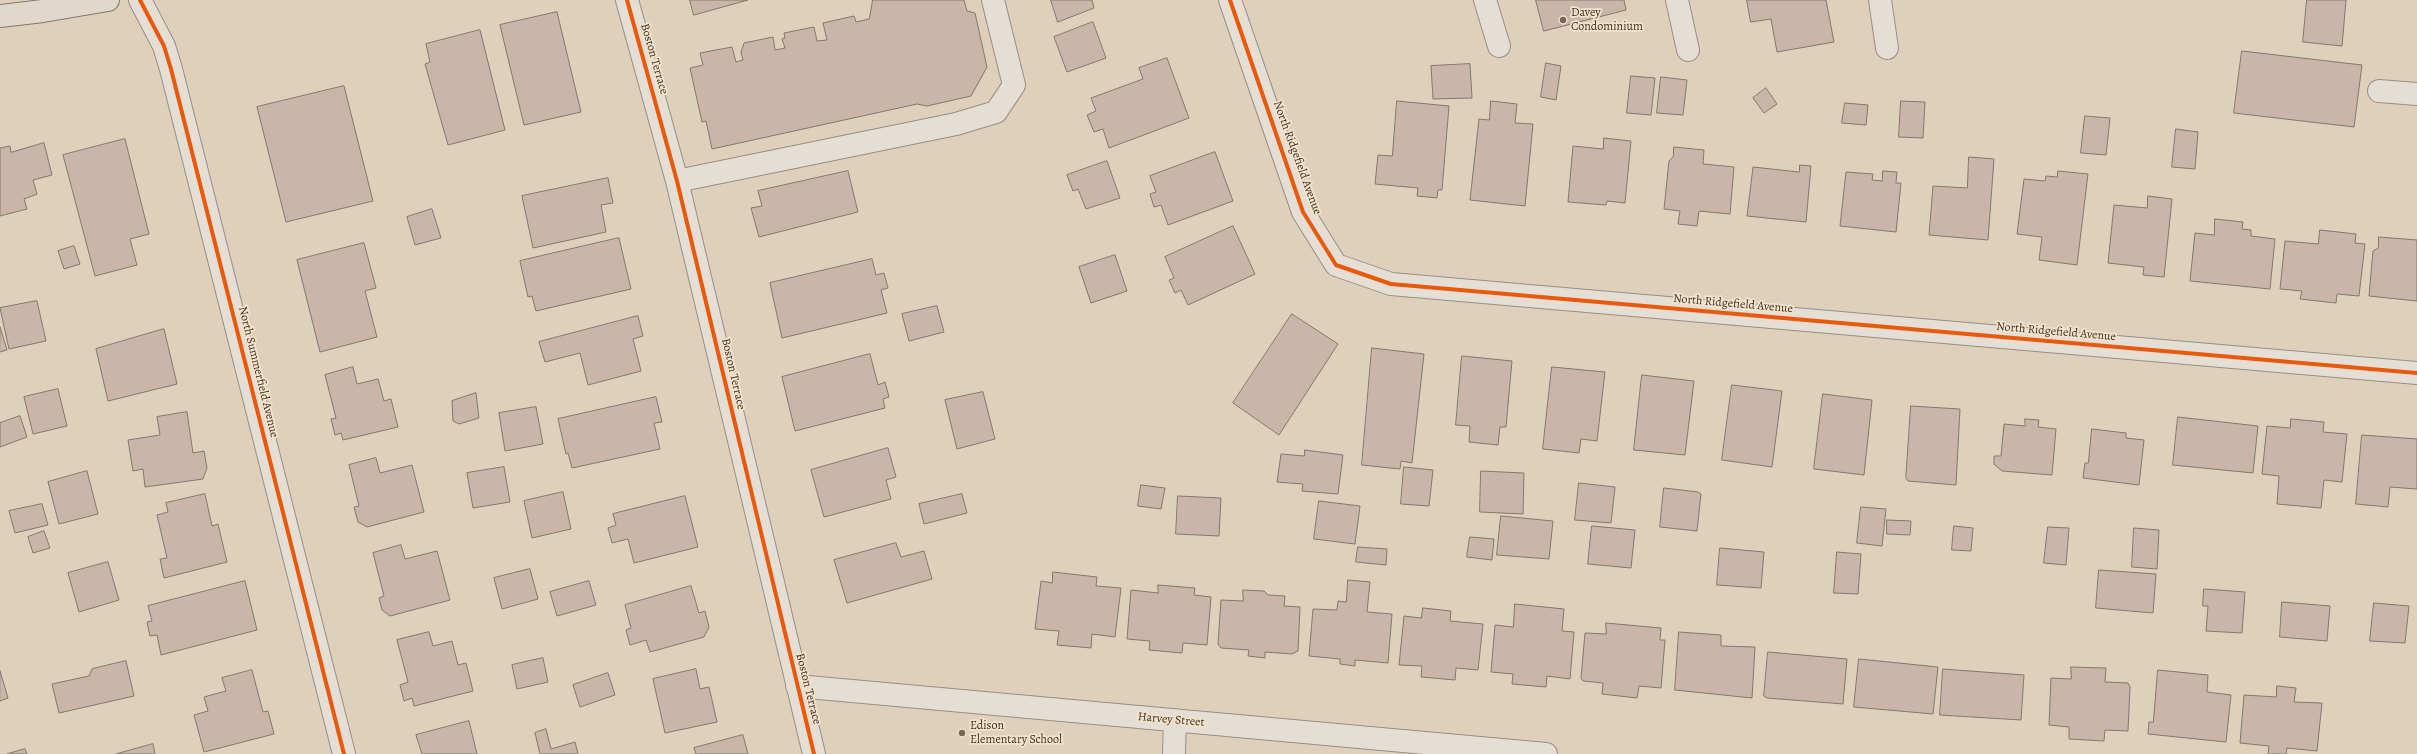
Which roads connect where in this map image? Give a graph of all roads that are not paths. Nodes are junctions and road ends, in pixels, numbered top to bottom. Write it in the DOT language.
graph roads {
  1 [pos="108,0"];
  2 [pos="140,0"];
  3 [pos="626,0"];
  4 [pos="993,0"];
  5 [pos="1230,0"];
  6 [pos="1485,0"];
  7 [pos="1677,0"];
  8 [pos="1880,0"];
  9 [pos="0,16"];
  10 [pos="1499,46"];
  11 [pos="1887,48"];
  12 [pos="1688,50"];
  13 [pos="2379,91"];
  14 [pos="2417,94"];
  15 [pos="677,181"];
  16 [pos="2417,373"];
  17 [pos="797,686"];
  18 [pos="1175,720"];
  19 [pos="344,754"];
  20 [pos="814,754"];
  21 [pos="1174,754"];
  22 [pos="1546,754"];
  1 -- 9 [label="main road"];
  2 -- 19 [label="street, North Summerfield Avenue"];
  3 -- 15 [label="street, Boston Terrace"];
  4 -- 15 [label="street"];
  5 -- 16 [label="street, North Ridgefield Avenue"];
  6 -- 10 [label="street"];
  7 -- 12 [label="street"];
  8 -- 11 [label="street"];
  13 -- 14 [label="street"];
  15 -- 17 [label="street, Boston Terrace"];
  17 -- 18 [label="street, Harvey Street"];
  17 -- 20 [label="street, Boston Terrace"];
  18 -- 21 [label="street"];
  18 -- 22 [label="street, Harvey Street"];
}
